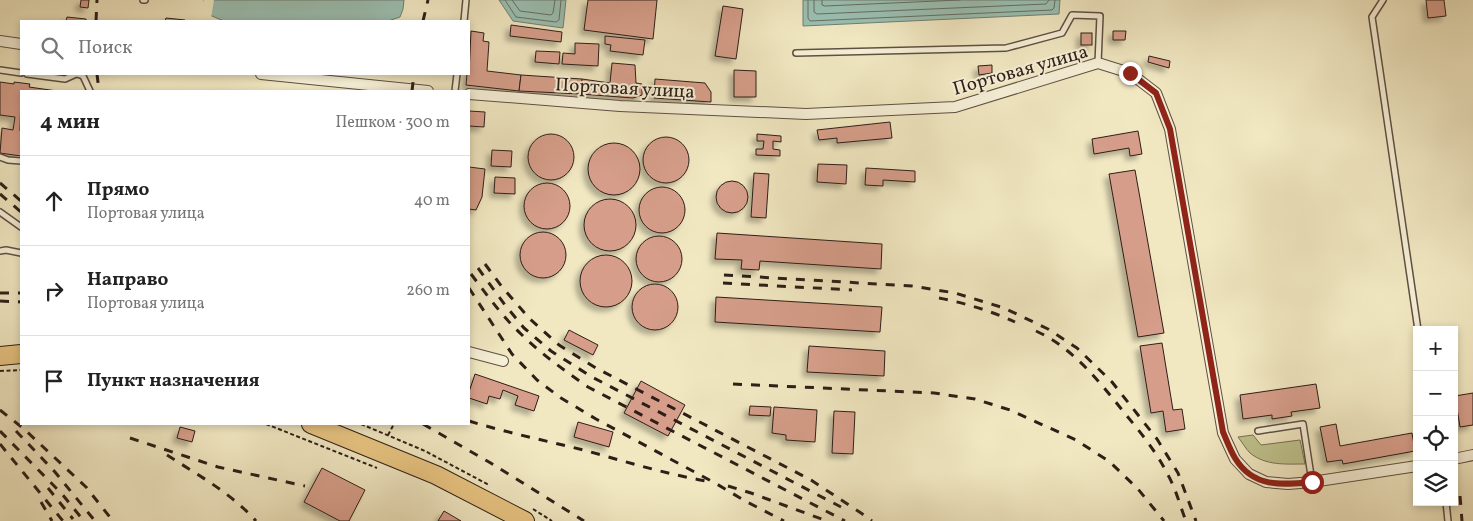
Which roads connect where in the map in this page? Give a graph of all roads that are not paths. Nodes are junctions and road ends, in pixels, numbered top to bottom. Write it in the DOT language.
graph roads {
  1 [pos="466,0"];
  2 [pos="1384,0"];
  3 [pos="464,20"];
  4 [pos="0,41"];
  5 [pos="20,44"];
  6 [pos="796,53"];
  7 [pos="1098,63"];
  8 [pos="0,70"];
  9 [pos="20,73"];
  10 [pos="35,75"];
  11 [pos="74,75"];
  12 [pos="80,75"];
  13 [pos="270,75"];
  14 [pos="457,75"];
  15 [pos="90,90"];
  16 [pos="406,90"];
  17 [pos="455,90"];
  18 [pos="470,94"];
  19 [pos="0,157"];
  20 [pos="20,162"];
  21 [pos="0,212"];
  22 [pos="20,226"];
  23 [pos="0,251"];
  24 [pos="20,253"];
  25 [pos="1417,326"];
  26 [pos="470,352"];
  27 [pos="20,354"];
  28 [pos="0,356"];
  29 [pos="503,362"];
  30 [pos="314,425"];
  31 [pos="1258,432"];
  32 [pos="1473,456"];
  33 [pos="1458,458"];
  34 [pos="1413,467"];
  35 [pos="1312,482"];
  36 [pos="1446,506"];
  37 [pos="525,521"];
  38 [pos="1448,521"];
  1 -- 3 [label="lane"];
  2 -- 25 [label="lane"];
  4 -- 5 [label="street"];
  6 -- 7 [label="lane"];
  7 -- 18 [label="street, Портовая улица"];
  7 -- 35 [label="street, Портовая улица"];
  8 -- 9 [label="lane"];
  10 -- 11 [label="lane"];
  12 -- 15 [label="lane"];
  13 -- 16 [label="street"];
  14 -- 17 [label="lane"];
  19 -- 20 [label="lane"];
  21 -- 22 [label="lane"];
  23 -- 24 [label="lane"];
  26 -- 29 [label="street"];
  27 -- 28 [label="highway"];
  30 -- 37 [label="highway"];
  31 -- 35 [label="lane"];
  32 -- 33 [label="street"];
  34 -- 35 [label="street, Портовая улица"];
  36 -- 38 [label="lane"];
}
